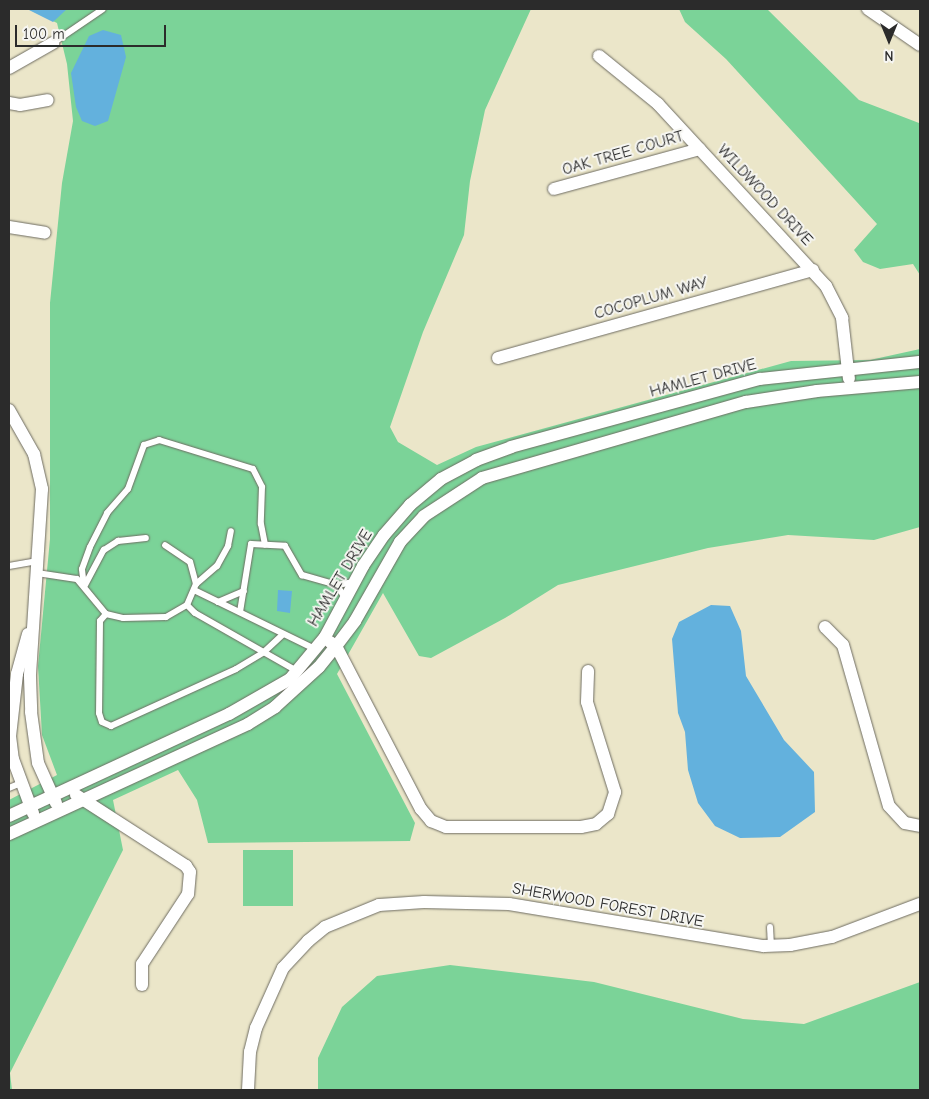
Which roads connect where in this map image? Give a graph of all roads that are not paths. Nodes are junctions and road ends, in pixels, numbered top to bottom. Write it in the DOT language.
graph roads {
  1 [pos="103,9"];
  2 [pos="868,9"];
  3 [pos="53,43"];
  4 [pos="920,45"];
  5 [pos="599,56"];
  6 [pos="9,68"];
  7 [pos="48,100"];
  8 [pos="9,103"];
  9 [pos="700,149"];
  10 [pos="554,189"];
  11 [pos="9,227"];
  12 [pos="44,233"];
  13 [pos="813,270"];
  14 [pos="498,358"];
  15 [pos="920,362"];
  16 [pos="848,370"];
  17 [pos="920,382"];
  18 [pos="849,389"];
  19 [pos="9,410"];
  20 [pos="232,532"];
  21 [pos="146,538"];
  22 [pos="165,545"];
  23 [pos="265,545"];
  24 [pos="9,566"];
  25 [pos="37,567"];
  26 [pos="354,582"];
  27 [pos="337,585"];
  28 [pos="84,586"];
  29 [pos="195,587"];
  30 [pos="244,590"];
  31 [pos="345,598"];
  32 [pos="218,602"];
  33 [pos="187,605"];
  34 [pos="240,612"];
  35 [pos="106,614"];
  36 [pos="33,617"];
  37 [pos="825,627"];
  38 [pos="283,634"];
  39 [pos="324,637"];
  40 [pos="336,646"];
  41 [pos="316,650"];
  42 [pos="264,652"];
  43 [pos="298,671"];
  44 [pos="588,671"];
  45 [pos="15,785"];
  46 [pos="68,789"];
  47 [pos="54,795"];
  48 [pos="81,798"];
  49 [pos="30,806"];
  50 [pos="58,809"];
  51 [pos="9,816"];
  52 [pos="36,820"];
  53 [pos="920,826"];
  54 [pos="9,834"];
  55 [pos="920,904"];
  56 [pos="770,927"];
  57 [pos="771,946"];
  58 [pos="142,985"];
  59 [pos="248,1090"];
  1 -- 3 [label="lane"];
  2 -- 4 [label="street"];
  3 -- 6 [label="street"];
  5 -- 9 [label="street, WILDWOOD DRIVE"];
  7 -- 8 [label="street"];
  9 -- 10 [label="street, OAK TREE COURT"];
  9 -- 13 [label="street, WILDWOOD DRIVE"];
  11 -- 12 [label="street"];
  13 -- 14 [label="street, COCOPLUM WAY"];
  13 -- 16 [label="street, WILDWOOD DRIVE"];
  15 -- 16 [label="street, HAMLET DRIVE"];
  16 -- 18 [label="street, WILDWOOD DRIVE"];
  16 -- 26 [label="street, HAMLET DRIVE"];
  17 -- 18 [label="street, HAMLET DRIVE"];
  18 -- 40 [label="street, HAMLET DRIVE"];
  19 -- 25 [label="street"];
  20 -- 29 [label="lane"];
  21 -- 28 [label="lane"];
  22 -- 29 [label="lane"];
  23 -- 27 [label="lane"];
  23 -- 28 [label="lane"];
  23 -- 30 [label="lane"];
  24 -- 25 [label="lane"];
  25 -- 28 [label="lane"];
  25 -- 36 [label="street"];
  26 -- 27 [label="lane"];
  26 -- 31 [label="street, HAMLET DRIVE"];
  27 -- 31 [label="lane"];
  28 -- 35 [label="lane"];
  29 -- 32 [label="lane"];
  29 -- 33 [label="lane"];
  30 -- 32 [label="lane"];
  30 -- 34 [label="lane"];
  31 -- 39 [label="street, HAMLET DRIVE"];
  32 -- 34 [label="lane"];
  33 -- 35 [label="lane"];
  33 -- 42 [label="lane"];
  34 -- 38 [label="lane"];
  35 -- 42 [label="lane"];
  36 -- 45 [label="street"];
  36 -- 47 [label="street"];
  37 -- 53 [label="street"];
  38 -- 41 [label="lane"];
  38 -- 42 [label="lane"];
  39 -- 40 [label="street"];
  39 -- 41 [label="street, HAMLET DRIVE"];
  40 -- 44 [label="street"];
  40 -- 48 [label="street, HAMLET DRIVE"];
  41 -- 43 [label="street, HAMLET DRIVE"];
  42 -- 43 [label="lane"];
  43 -- 46 [label="street, HAMLET DRIVE"];
  45 -- 49 [label="street"];
  46 -- 47 [label="street, HAMLET DRIVE"];
  46 -- 48 [label="street"];
  47 -- 49 [label="street, HAMLET DRIVE"];
  47 -- 50 [label="street"];
  48 -- 50 [label="street, HAMLET DRIVE"];
  48 -- 58 [label="street"];
  49 -- 51 [label="street, HAMLET DRIVE"];
  49 -- 52 [label="street"];
  50 -- 52 [label="street, HAMLET DRIVE"];
  52 -- 54 [label="street, HAMLET DRIVE"];
  55 -- 57 [label="street, SHERWOOD FOREST DRIVE"];
  56 -- 57 [label="lane"];
  57 -- 59 [label="street, SHERWOOD FOREST DRIVE"];
}
